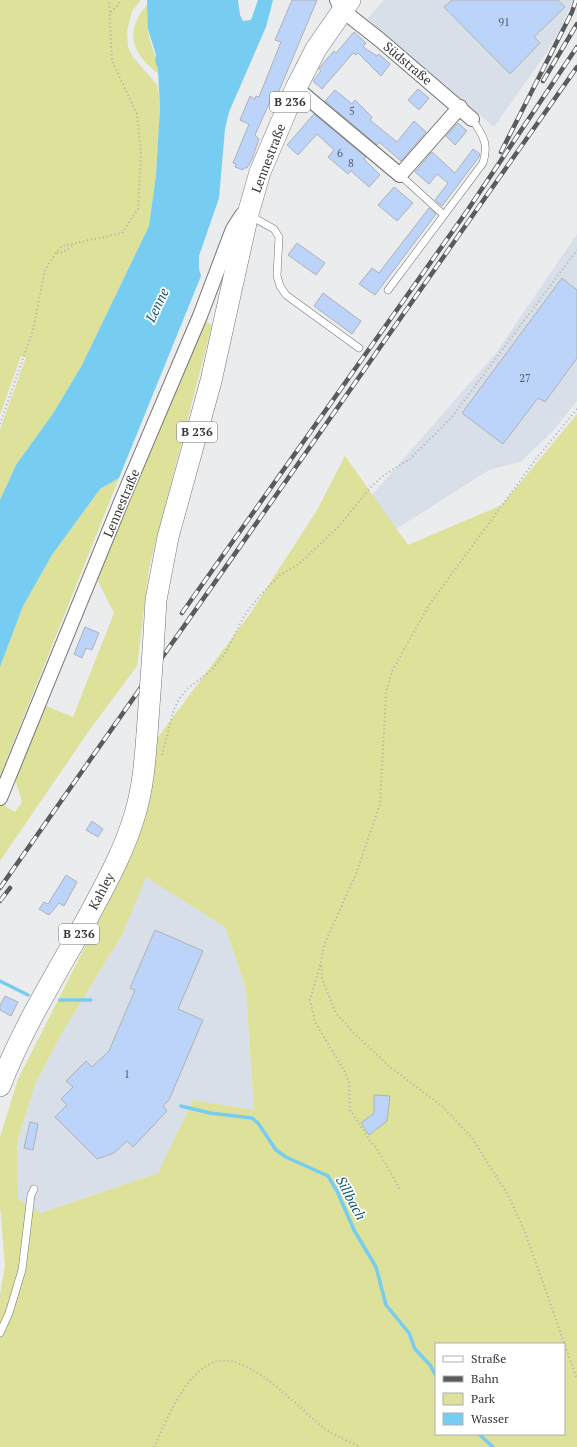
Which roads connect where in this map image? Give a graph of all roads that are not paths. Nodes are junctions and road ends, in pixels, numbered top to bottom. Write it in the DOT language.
graph roads {
  1 [pos="343,3"];
  2 [pos="296,88"];
  3 [pos="460,107"];
  4 [pos="472,119"];
  5 [pos="400,176"];
  6 [pos="248,214"];
  7 [pos="444,215"];
  8 [pos="388,290"];
  9 [pos="359,348"];
  10 [pos="144,776"];
  11 [pos="0,798"];
  12 [pos="0,1086"];
  13 [pos="34,1189"];
  14 [pos="0,1333"];
  1 -- 2 [label="main road, Lennestraße / B 236"];
  1 -- 3 [label="street, Südstraße"];
  2 -- 5 [label="street"];
  2 -- 6 [label="main road, Lennestraße / B 236"];
  3 -- 4 [label="street, Südstraße"];
  3 -- 5 [label="street"];
  4 -- 7 [label="lane"];
  5 -- 7 [label="lane"];
  6 -- 9 [label="lane"];
  6 -- 10 [label="main road, Lennestraße / B 236, bridge"];
  6 -- 11 [label="street, Lennestraße"];
  7 -- 8 [label="lane"];
  10 -- 12 [label="main road, Kahley / B 236"];
  13 -- 14 [label="lane"];
}
